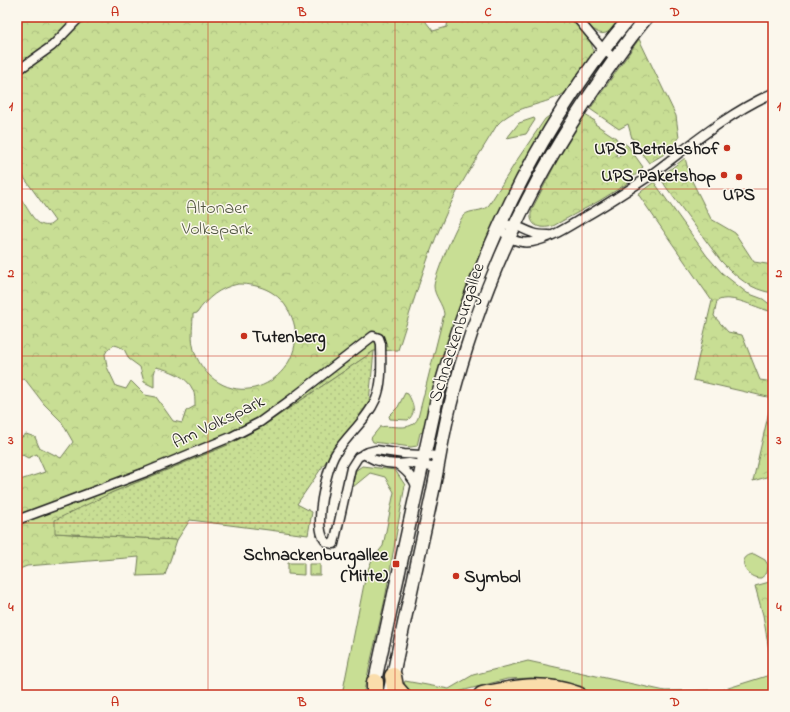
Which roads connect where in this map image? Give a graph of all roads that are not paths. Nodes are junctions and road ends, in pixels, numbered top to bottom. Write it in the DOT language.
graph roads {
  1 [pos="80,17"];
  2 [pos="576,17"];
  3 [pos="630,17"];
  4 [pos="647,17"];
  5 [pos="604,50"];
  6 [pos="615,59"];
  7 [pos="17,71"];
  8 [pos="773,93"];
  9 [pos="515,225"];
  10 [pos="499,226"];
  11 [pos="549,236"];
  12 [pos="509,238"];
  13 [pos="363,454"];
  14 [pos="423,460"];
  15 [pos="438,462"];
  16 [pos="397,464"];
  17 [pos="417,489"];
  18 [pos="17,520"];
  19 [pos="393,676"];
  20 [pos="374,691"];
  21 [pos="389,695"];
  22 [pos="402,695"];
  23 [pos="482,695"];
  24 [pos="578,695"];
  1 -- 7 [label="street"];
  2 -- 5 [label="street"];
  3 -- 5 [label="main road, Schnackenburgallee"];
  4 -- 6 [label="main road, Schnackenburgallee"];
  5 -- 6 [label="street"];
  5 -- 10 [label="main road, Schnackenburgallee"];
  6 -- 9 [label="main road, Schnackenburgallee"];
  8 -- 11 [label="street"];
  9 -- 10 [label="street"];
  9 -- 11 [label="street"];
  9 -- 12 [label="main road, Schnackenburgallee"];
  10 -- 12 [label="street"];
  10 -- 14 [label="main road, Schnackenburgallee"];
  11 -- 12 [label="street"];
  12 -- 15 [label="main road, Schnackenburgallee"];
  13 -- 14 [label="street"];
  13 -- 16 [label="street"];
  13 -- 18 [label="street, Am Volkspark"];
  14 -- 15 [label="street"];
  14 -- 15 [label="street"];
  14 -- 16 [label="street"];
  14 -- 17 [label="main road, Schnackenburgallee"];
  15 -- 19 [label="main road, Schnackenburgallee"];
  16 -- 17 [label="street"];
  17 -- 20 [label="main road, Schnackenburgallee"];
  19 -- 21 [label="main road, Schnackenburgallee"];
  19 -- 22 [label="highway"];
  23 -- 24 [label="highway"];
}
